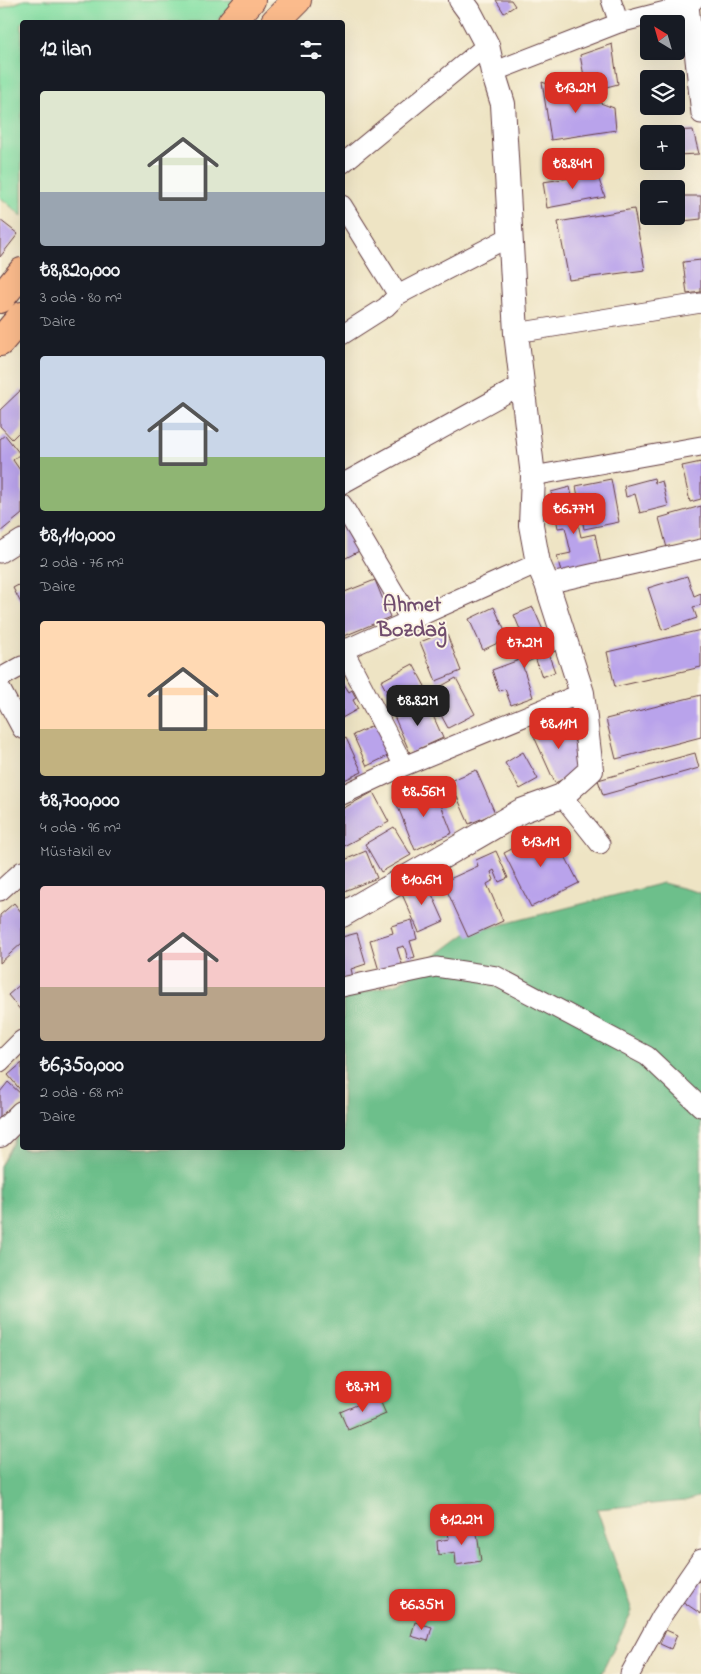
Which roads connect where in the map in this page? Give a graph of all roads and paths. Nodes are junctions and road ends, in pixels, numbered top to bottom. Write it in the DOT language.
graph roads {
  1 [pos="251,0"];
  2 [pos="296,0"];
  3 [pos="461,0"];
  4 [pos="611,0"];
  5 [pos="691,3"];
  6 [pos="234,20"];
  7 [pos="277,20"];
  8 [pos="619,23"];
  9 [pos="487,45"];
  10 [pos="493,72"];
  11 [pos="701,114"];
  12 [pos="345,162"];
  13 [pos="345,210"];
  14 [pos="511,236"];
  15 [pos="20,274"];
  16 [pos="398,295"];
  17 [pos="0,299"];
  18 [pos="701,303"];
  19 [pos="20,318"];
  20 [pos="345,333"];
  21 [pos="516,333"];
  22 [pos="0,342"];
  23 [pos="523,384"];
  24 [pos="701,446"];
  25 [pos="533,476"];
  26 [pos="345,482"];
  27 [pos="345,509"];
  28 [pos="20,539"];
  29 [pos="701,549"];
  30 [pos="0,553"];
  31 [pos="538,563"];
  32 [pos="547,584"];
  33 [pos="411,621"];
  34 [pos="345,649"];
  35 [pos="345,654"];
  36 [pos="20,667"];
  37 [pos="0,678"];
  38 [pos="0,688"];
  39 [pos="582,693"];
  40 [pos="5,710"];
  41 [pos="20,727"];
  42 [pos="404,766"];
  43 [pos="345,794"];
  44 [pos="562,796"];
  45 [pos="600,844"];
  46 [pos="20,872"];
  47 [pos="0,891"];
  48 [pos="345,913"];
  49 [pos="345,986"];
  50 [pos="20,1042"];
  51 [pos="0,1062"];
  52 [pos="701,1107"];
  53 [pos="20,1115"];
  54 [pos="0,1135"];
  55 [pos="701,1559"];
  56 [pos="630,1674"];
  1 -- 6 [label="highway"];
  2 -- 7 [label="highway"];
  3 -- 9 [label="street"];
  4 -- 8 [label="street"];
  5 -- 8 [label="street"];
  5 -- 11 [label="street"];
  8 -- 10 [label="street"];
  9 -- 10 [label="street"];
  9 -- 12 [label="street"];
  10 -- 14 [label="street"];
  13 -- 16 [label="street"];
  14 -- 16 [label="street"];
  14 -- 21 [label="street"];
  15 -- 17 [label="highway"];
  16 -- 20 [label="street"];
  18 -- 21 [label="street"];
  19 -- 22 [label="highway"];
  21 -- 23 [label="street"];
  23 -- 25 [label="street"];
  23 -- 26 [label="street"];
  24 -- 25 [label="street"];
  25 -- 31 [label="street"];
  27 -- 33 [label="street"];
  28 -- 30 [label="street"];
  29 -- 32 [label="street"];
  31 -- 32 [label="street"];
  31 -- 33 [label="street"];
  32 -- 39 [label="street"];
  33 -- 34 [label="street"];
  35 -- 42 [label="street"];
  36 -- 37 [label="street"];
  38 -- 40 [label="street"];
  39 -- 42 [label="street"];
  39 -- 44 [label="street"];
  40 -- 41 [label="street"];
  42 -- 43 [label="street"];
  44 -- 45 [label="street"];
  44 -- 48 [label="street"];
  46 -- 47 [label="street"];
  49 -- 52 [label="street"];
  50 -- 51 [label="street"];
  53 -- 54 [label="street"];
  55 -- 56 [label="street"];
}
